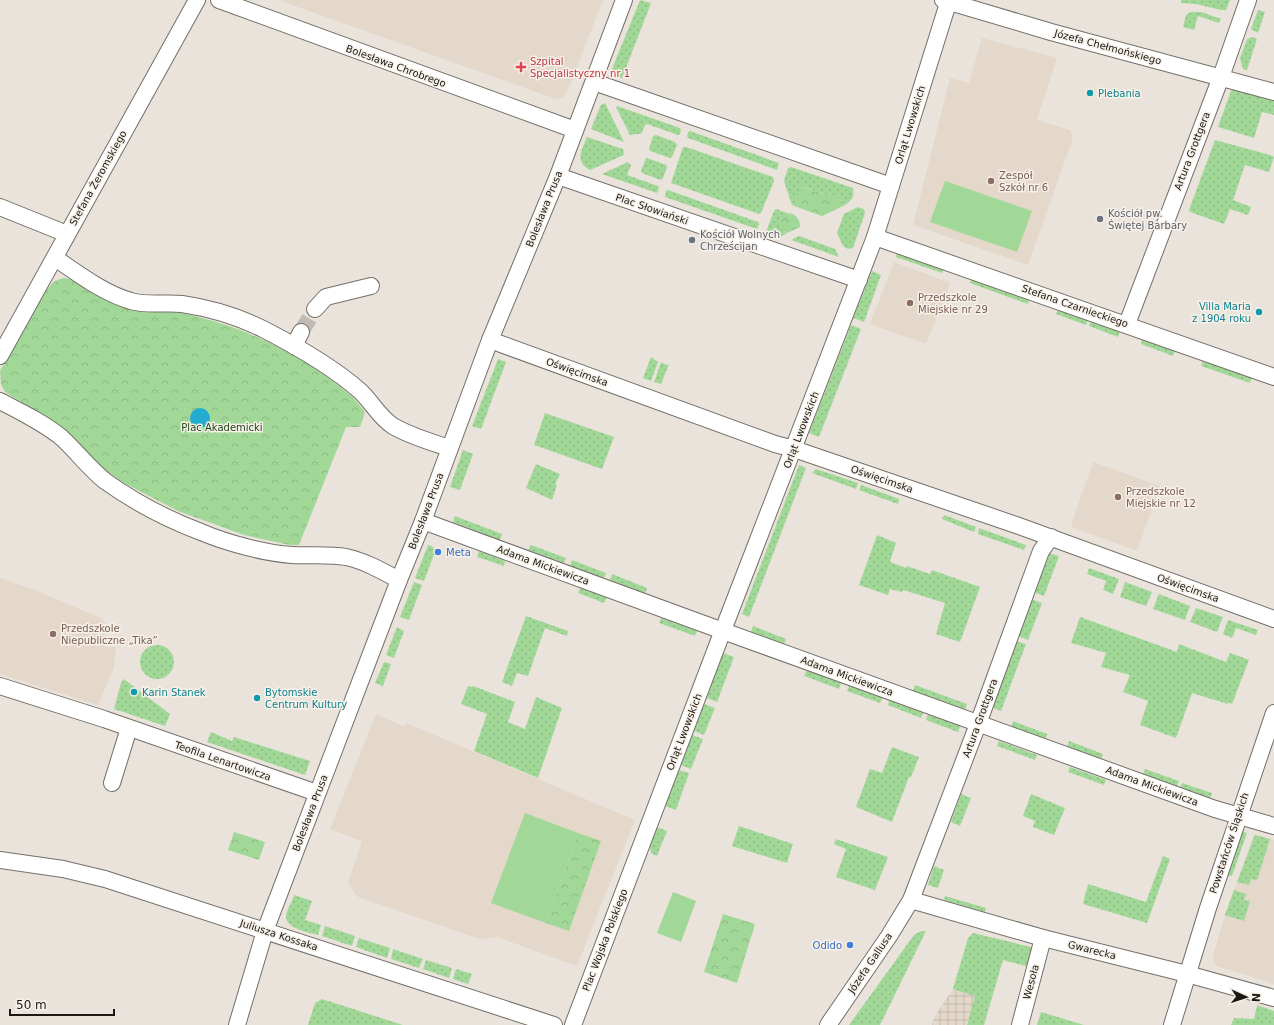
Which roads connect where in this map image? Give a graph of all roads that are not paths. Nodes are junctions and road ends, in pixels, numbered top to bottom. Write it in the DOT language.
graph roads {
  1 [pos="197,0"];
  2 [pos="219,0"];
  3 [pos="624,0"];
  4 [pos="1248,0"];
  5 [pos="947,1"];
  6 [pos="1221,77"];
  7 [pos="594,82"];
  8 [pos="1274,92"];
  9 [pos="575,130"];
  10 [pos="558,176"];
  11 [pos="891,186"];
  12 [pos="0,207"];
  13 [pos="67,234"];
  14 [pos="876,237"];
  15 [pos="55,258"];
  16 [pos="859,280"];
  17 [pos="371,286"];
  18 [pos="315,309"];
  19 [pos="1127,324"];
  20 [pos="301,332"];
  21 [pos="490,340"];
  22 [pos="294,346"];
  23 [pos="0,356"];
  24 [pos="1274,376"];
  25 [pos="0,400"];
  26 [pos="449,448"];
  27 [pos="794,449"];
  28 [pos="423,520"];
  29 [pos="1051,537"];
  30 [pos="399,580"];
  31 [pos="1274,619"];
  32 [pos="723,631"];
  33 [pos="0,686"];
  34 [pos="1274,713"];
  35 [pos="978,724"];
  36 [pos="129,728"];
  37 [pos="112,783"];
  38 [pos="317,794"];
  39 [pos="1238,816"];
  40 [pos="1274,826"];
  41 [pos="638,855"];
  42 [pos="0,860"];
  43 [pos="911,900"];
  44 [pos="264,931"];
  45 [pos="1043,938"];
  46 [pos="1187,974"];
  47 [pos="1274,998"];
  48 [pos="237,1025"];
  49 [pos="554,1025"];
  50 [pos="573,1025"];
  51 [pos="828,1025"];
  52 [pos="1020,1025"];
  53 [pos="1172,1025"];
  1 -- 13 [label="street, Stefana Żeromskiego"];
  2 -- 9 [label="street, Bolesława Chrobrego"];
  3 -- 7 [label="street, Bolesława Prusa"];
  4 -- 6 [label="street, Artura Grottgera"];
  5 -- 6 [label="street, Józefa Chełmońskiego"];
  5 -- 11 [label="street, Orląt Lwowskich"];
  6 -- 8 [label="street, Józefa Chełmońskiego"];
  6 -- 19 [label="street, Artura Grottgera"];
  7 -- 9 [label="street, Bolesława Prusa"];
  7 -- 11 [label="street"];
  9 -- 10 [label="street, Bolesława Prusa"];
  10 -- 16 [label="street, Plac Słowiański"];
  10 -- 21 [label="street, Bolesława Prusa"];
  11 -- 14 [label="street, Orląt Lwowskich"];
  12 -- 13 [label="street"];
  13 -- 15 [label="street, Stefana Żeromskiego"];
  14 -- 16 [label="street, Orląt Lwowskich"];
  14 -- 19 [label="street, Stefana Czarnieckiego"];
  15 -- 22 [label="street"];
  15 -- 23 [label="street, Stefana Żeromskiego"];
  16 -- 27 [label="street, Orląt Lwowskich"];
  17 -- 18 [label="street"];
  19 -- 24 [label="street, Stefana Czarnieckiego"];
  20 -- 22 [label="street"];
  21 -- 26 [label="street, Bolesława Prusa"];
  21 -- 27 [label="street, Oświęcimska"];
  22 -- 26 [label="street"];
  25 -- 30 [label="street"];
  26 -- 28 [label="street, Bolesława Prusa"];
  27 -- 29 [label="street, Oświęcimska"];
  27 -- 32 [label="street, Orląt Lwowskich"];
  28 -- 30 [label="street, Bolesława Prusa"];
  28 -- 32 [label="street, Adama Mickiewicza"];
  29 -- 31 [label="street, Oświęcimska"];
  29 -- 35 [label="street, Artura Grottgera"];
  30 -- 38 [label="street, Bolesława Prusa"];
  32 -- 35 [label="street, Adama Mickiewicza"];
  32 -- 41 [label="street, Orląt Lwowskich"];
  33 -- 36 [label="street, Teofila Lenartowicza"];
  34 -- 39 [label="street, Powstańców Śląskich"];
  35 -- 39 [label="street, Adama Mickiewicza"];
  35 -- 43 [label="street, Artura Grottgera"];
  36 -- 37 [label="street"];
  36 -- 38 [label="street, Teofila Lenartowicza"];
  38 -- 44 [label="street, Bolesława Prusa"];
  39 -- 40 [label="street, Adama Mickiewicza"];
  39 -- 46 [label="street, Powstańców Śląskich"];
  41 -- 50 [label="street, Plac Wojska Polskiego"];
  42 -- 44 [label="street, Juliusza Kossaka"];
  43 -- 45 [label="street, Gwarecka"];
  43 -- 51 [label="street, Józefa Gallusa"];
  44 -- 48 [label="street, Bolesława Prusa"];
  44 -- 49 [label="street, Juliusza Kossaka"];
  45 -- 46 [label="street, Gwarecka"];
  45 -- 52 [label="street, Wesoła"];
  46 -- 47 [label="street, Gwarecka"];
  46 -- 53 [label="street, Powstańców Śląskich"];
}
